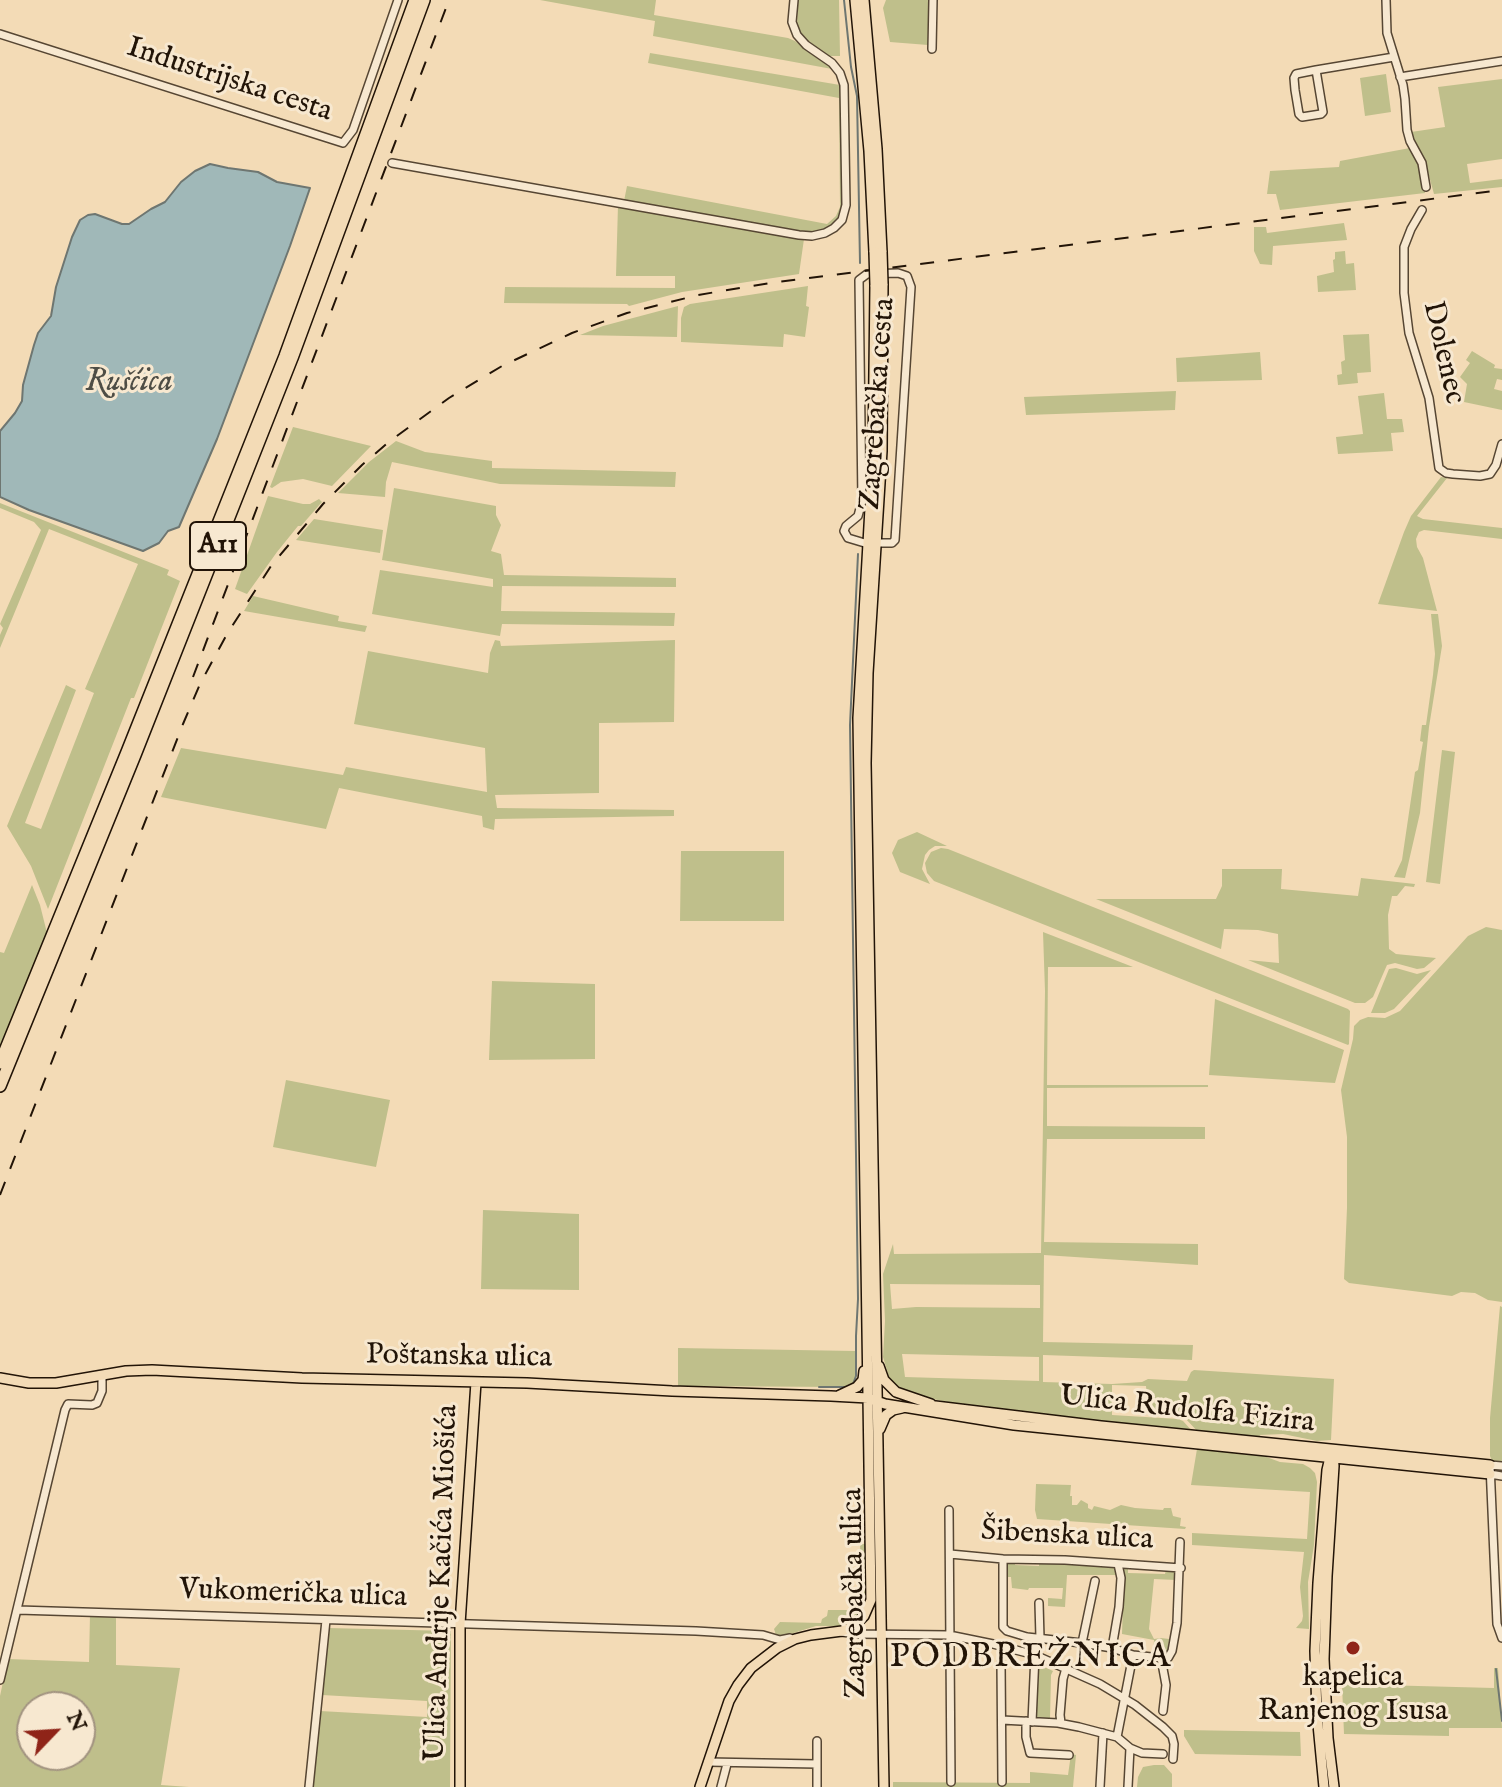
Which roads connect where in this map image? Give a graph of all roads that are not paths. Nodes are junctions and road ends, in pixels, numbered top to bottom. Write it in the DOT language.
graph roads {
  1 [pos="398,0"];
  2 [pos="415,0"];
  3 [pos="424,0"];
  4 [pos="794,0"];
  5 [pos="855,0"];
  6 [pos="933,0"];
  7 [pos="1386,0"];
  8 [pos="866,3"];
  9 [pos="0,34"];
  10 [pos="932,49"];
  11 [pos="1394,57"];
  12 [pos="1502,61"];
  13 [pos="1316,70"];
  14 [pos="1400,77"];
  15 [pos="392,163"];
  16 [pos="1426,187"];
  17 [pos="1422,210"];
  18 [pos="878,252"];
  19 [pos="1502,444"];
  20 [pos="872,543"];
  21 [pos="0,1063"];
  22 [pos="0,1086"];
  23 [pos="872,1352"];
  24 [pos="102,1375"];
  25 [pos="0,1378"];
  26 [pos="476,1382"];
  27 [pos="831,1396"];
  28 [pos="874,1399"];
  29 [pos="934,1406"];
  30 [pos="905,1407"];
  31 [pos="877,1439"];
  32 [pos="1301,1456"];
  33 [pos="1332,1456"];
  34 [pos="1354,1461"];
  35 [pos="1502,1466"];
  36 [pos="1490,1470"];
  37 [pos="1502,1476"];
  38 [pos="1329,1497"];
  39 [pos="949,1510"];
  40 [pos="1180,1542"];
  41 [pos="950,1554"];
  42 [pos="1003,1559"];
  43 [pos="1118,1564"];
  44 [pos="871,1568"];
  45 [pos="1181,1568"];
  46 [pos="1095,1581"];
  47 [pos="1039,1603"];
  48 [pos="18,1610"];
  49 [pos="326,1620"];
  50 [pos="460,1624"];
  51 [pos="839,1631"];
  52 [pos="881,1634"];
  53 [pos="949,1635"];
  54 [pos="806,1636"];
  55 [pos="1040,1638"];
  56 [pos="1502,1638"];
  57 [pos="1082,1643"];
  58 [pos="1112,1648"];
  59 [pos="1035,1655"];
  60 [pos="1133,1655"];
  61 [pos="1161,1658"];
  62 [pos="1001,1663"];
  63 [pos="1066,1668"];
  64 [pos="0,1680"];
  65 [pos="1124,1698"];
  66 [pos="1163,1711"];
  67 [pos="1002,1720"];
  68 [pos="1029,1722"];
  69 [pos="1061,1723"];
  70 [pos="1103,1733"];
  71 [pos="1117,1737"];
  72 [pos="817,1741"];
  73 [pos="1130,1748"];
  74 [pos="1163,1754"];
  75 [pos="1069,1755"];
  76 [pos="1173,1759"];
  77 [pos="708,1762"];
  78 [pos="727,1764"];
  79 [pos="817,1764"];
  80 [pos="951,1782"];
  81 [pos="1002,1782"];
  82 [pos="309,1787"];
  83 [pos="460,1787"];
  84 [pos="700,1787"];
  85 [pos="721,1787"];
  86 [pos="817,1787"];
  87 [pos="884,1787"];
  88 [pos="1100,1787"];
  89 [pos="1128,1787"];
  90 [pos="1324,1787"];
  91 [pos="1334,1787"];
  1 -- 9 [label="street, Industrijska cesta"];
  2 -- 21 [label="highway, A11"];
  3 -- 22 [label="highway, A11"];
  4 -- 15 [label="street"];
  5 -- 18 [label="main road, Zagrebačka cesta"];
  6 -- 10 [label="street"];
  7 -- 11 [label="street"];
  8 -- 18 [label="main road, Zagrebačka cesta"];
  11 -- 13 [label="street"];
  11 -- 14 [label="street"];
  12 -- 14 [label="street"];
  13 -- 13 [label="street"];
  14 -- 16 [label="street"];
  17 -- 19 [label="street, Dolenec"];
  18 -- 20 [label="main road, Zagrebačka cesta, bridge"];
  20 -- 20 [label="street, Zagrebačka cesta"];
  20 -- 23 [label="main road, Zagrebačka cesta"];
  20 -- 23 [label="main road, Zagrebačka cesta"];
  23 -- 27 [label="main road"];
  23 -- 28 [label="main road"];
  23 -- 29 [label="main road"];
  24 -- 25 [label="main road, Poštanska ulica"];
  24 -- 26 [label="main road, Poštanska ulica"];
  24 -- 48 [label="street"];
  26 -- 27 [label="main road, Poštanska ulica"];
  26 -- 50 [label="main road, Ulica Andrije Kačića Miošića"];
  27 -- 28 [label="main road, Poštanska ulica"];
  28 -- 29 [label="main road, Ulica Rudolfa Fizira"];
  28 -- 30 [label="main road, Ulica Rudolfa Fizira"];
  28 -- 31 [label="main road, Zagrebačka ulica"];
  28 -- 44 [label="main road, Zagrebačka ulica"];
  29 -- 33 [label="main road, Ulica Rudolfa Fizira"];
  30 -- 31 [label="main road"];
  30 -- 32 [label="main road, Ulica Rudolfa Fizira"];
  31 -- 52 [label="main road, Zagrebačka ulica"];
  32 -- 33 [label="main road, Ulica Rudolfa Fizira"];
  32 -- 38 [label="main road"];
  33 -- 34 [label="main road, Ulica Rudolfa Fizira"];
  33 -- 36 [label="main road, Ulica Rudolfa Fizira"];
  33 -- 38 [label="main road"];
  34 -- 36 [label="main road, Ulica Rudolfa Fizira"];
  34 -- 38 [label="main road"];
  35 -- 36 [label="street, Ulica Rudolfa Fizira"];
  36 -- 37 [label="street, Ulica Rudolfa Fizira"];
  36 -- 56 [label="street"];
  38 -- 90 [label="main road"];
  38 -- 91 [label="main road"];
  39 -- 41 [label="street"];
  40 -- 45 [label="street"];
  41 -- 42 [label="street, Šibenska ulica"];
  41 -- 53 [label="street"];
  42 -- 43 [label="street, Šibenska ulica"];
  42 -- 55 [label="street"];
  43 -- 45 [label="street, Šibenska ulica"];
  43 -- 58 [label="street"];
  44 -- 51 [label="main road, Zagrebačka ulica"];
  44 -- 52 [label="main road"];
  45 -- 61 [label="street"];
  46 -- 57 [label="street"];
  47 -- 55 [label="street"];
  48 -- 49 [label="street, Vukomerička ulica"];
  48 -- 64 [label="street"];
  49 -- 50 [label="street, Vukomerička ulica"];
  49 -- 82 [label="street"];
  50 -- 54 [label="street, Vukomerička ulica"];
  50 -- 83 [label="main road, Ulica Andrije Kačića Miošića"];
  51 -- 52 [label="street"];
  51 -- 54 [label="main road"];
  52 -- 53 [label="street"];
  52 -- 87 [label="main road, Zagrebačka ulica"];
  53 -- 59 [label="street"];
  53 -- 80 [label="street"];
  54 -- 77 [label="main road"];
  55 -- 57 [label="street"];
  55 -- 59 [label="street"];
  57 -- 58 [label="street"];
  58 -- 60 [label="street"];
  59 -- 63 [label="street"];
  59 -- 68 [label="street"];
  60 -- 61 [label="street"];
  60 -- 65 [label="street"];
  61 -- 66 [label="street"];
  62 -- 67 [label="street"];
  63 -- 65 [label="street"];
  63 -- 69 [label="street"];
  65 -- 71 [label="street"];
  65 -- 76 [label="street"];
  67 -- 68 [label="street"];
  67 -- 81 [label="street"];
  68 -- 69 [label="street"];
  68 -- 75 [label="street"];
  69 -- 70 [label="street"];
  70 -- 71 [label="street"];
  70 -- 88 [label="street"];
  71 -- 73 [label="street"];
  72 -- 79 [label="street"];
  73 -- 74 [label="street"];
  73 -- 89 [label="street"];
  77 -- 78 [label="street"];
  77 -- 84 [label="main road"];
  78 -- 79 [label="street"];
  78 -- 85 [label="street"];
  79 -- 86 [label="street"];
}
